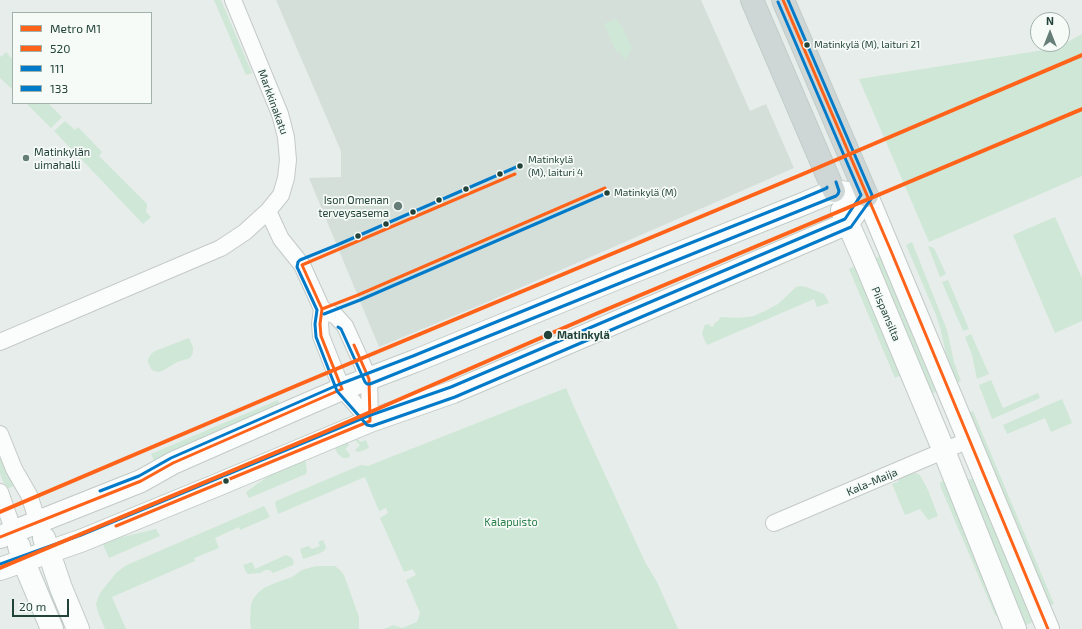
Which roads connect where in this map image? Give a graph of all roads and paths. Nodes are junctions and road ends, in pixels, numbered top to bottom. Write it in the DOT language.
graph roads {
  1 [pos="233,0"];
  2 [pos="752,0"];
  3 [pos="783,0"];
  4 [pos="834,191"];
  5 [pos="867,196"];
  6 [pos="268,211"];
  7 [pos="848,223"];
  8 [pos="322,309"];
  9 [pos="0,342"];
  10 [pos="369,378"];
  11 [pos="342,389"];
  12 [pos="370,421"];
  13 [pos="0,434"];
  14 [pos="969,440"];
  15 [pos="944,451"];
  16 [pos="0,492"];
  17 [pos="38,522"];
  18 [pos="774,523"];
  19 [pos="7,535"];
  20 [pos="49,551"];
  21 [pos="23,560"];
  22 [pos="0,569"];
  23 [pos="52,629"];
  24 [pos="78,629"];
  25 [pos="1016,629"];
  26 [pos="1048,629"];
  1 -- 6 [label="street, Markkinakatu"];
  2 -- 4 [label="main road, Piispansilta"];
  3 -- 5 [label="main road"];
  4 -- 5 [label="main road"];
  4 -- 7 [label="main road, Piispansilta"];
  4 -- 10 [label="main road"];
  5 -- 7 [label="main road"];
  5 -- 14 [label="main road"];
  6 -- 8 [label="street"];
  6 -- 9 [label="street, Markkinakatu"];
  7 -- 12 [label="main road"];
  7 -- 15 [label="main road, Piispansilta"];
  8 -- 10 [label="street"];
  8 -- 11 [label="street"];
  10 -- 11 [label="main road"];
  10 -- 12 [label="street"];
  11 -- 12 [label="street"];
  11 -- 17 [label="main road"];
  12 -- 20 [label="main road"];
  13 -- 17 [label="street"];
  14 -- 15 [label="street, Kala-Maija"];
  14 -- 26 [label="main road"];
  15 -- 18 [label="street, Kala-Maija"];
  15 -- 25 [label="main road, Piispansilta"];
  16 -- 19 [label="street"];
  17 -- 19 [label="main road"];
  17 -- 20 [label="main road"];
  19 -- 21 [label="main road"];
  20 -- 21 [label="main road"];
  20 -- 24 [label="main road"];
  21 -- 22 [label="main road"];
  21 -- 23 [label="main road"];
}
